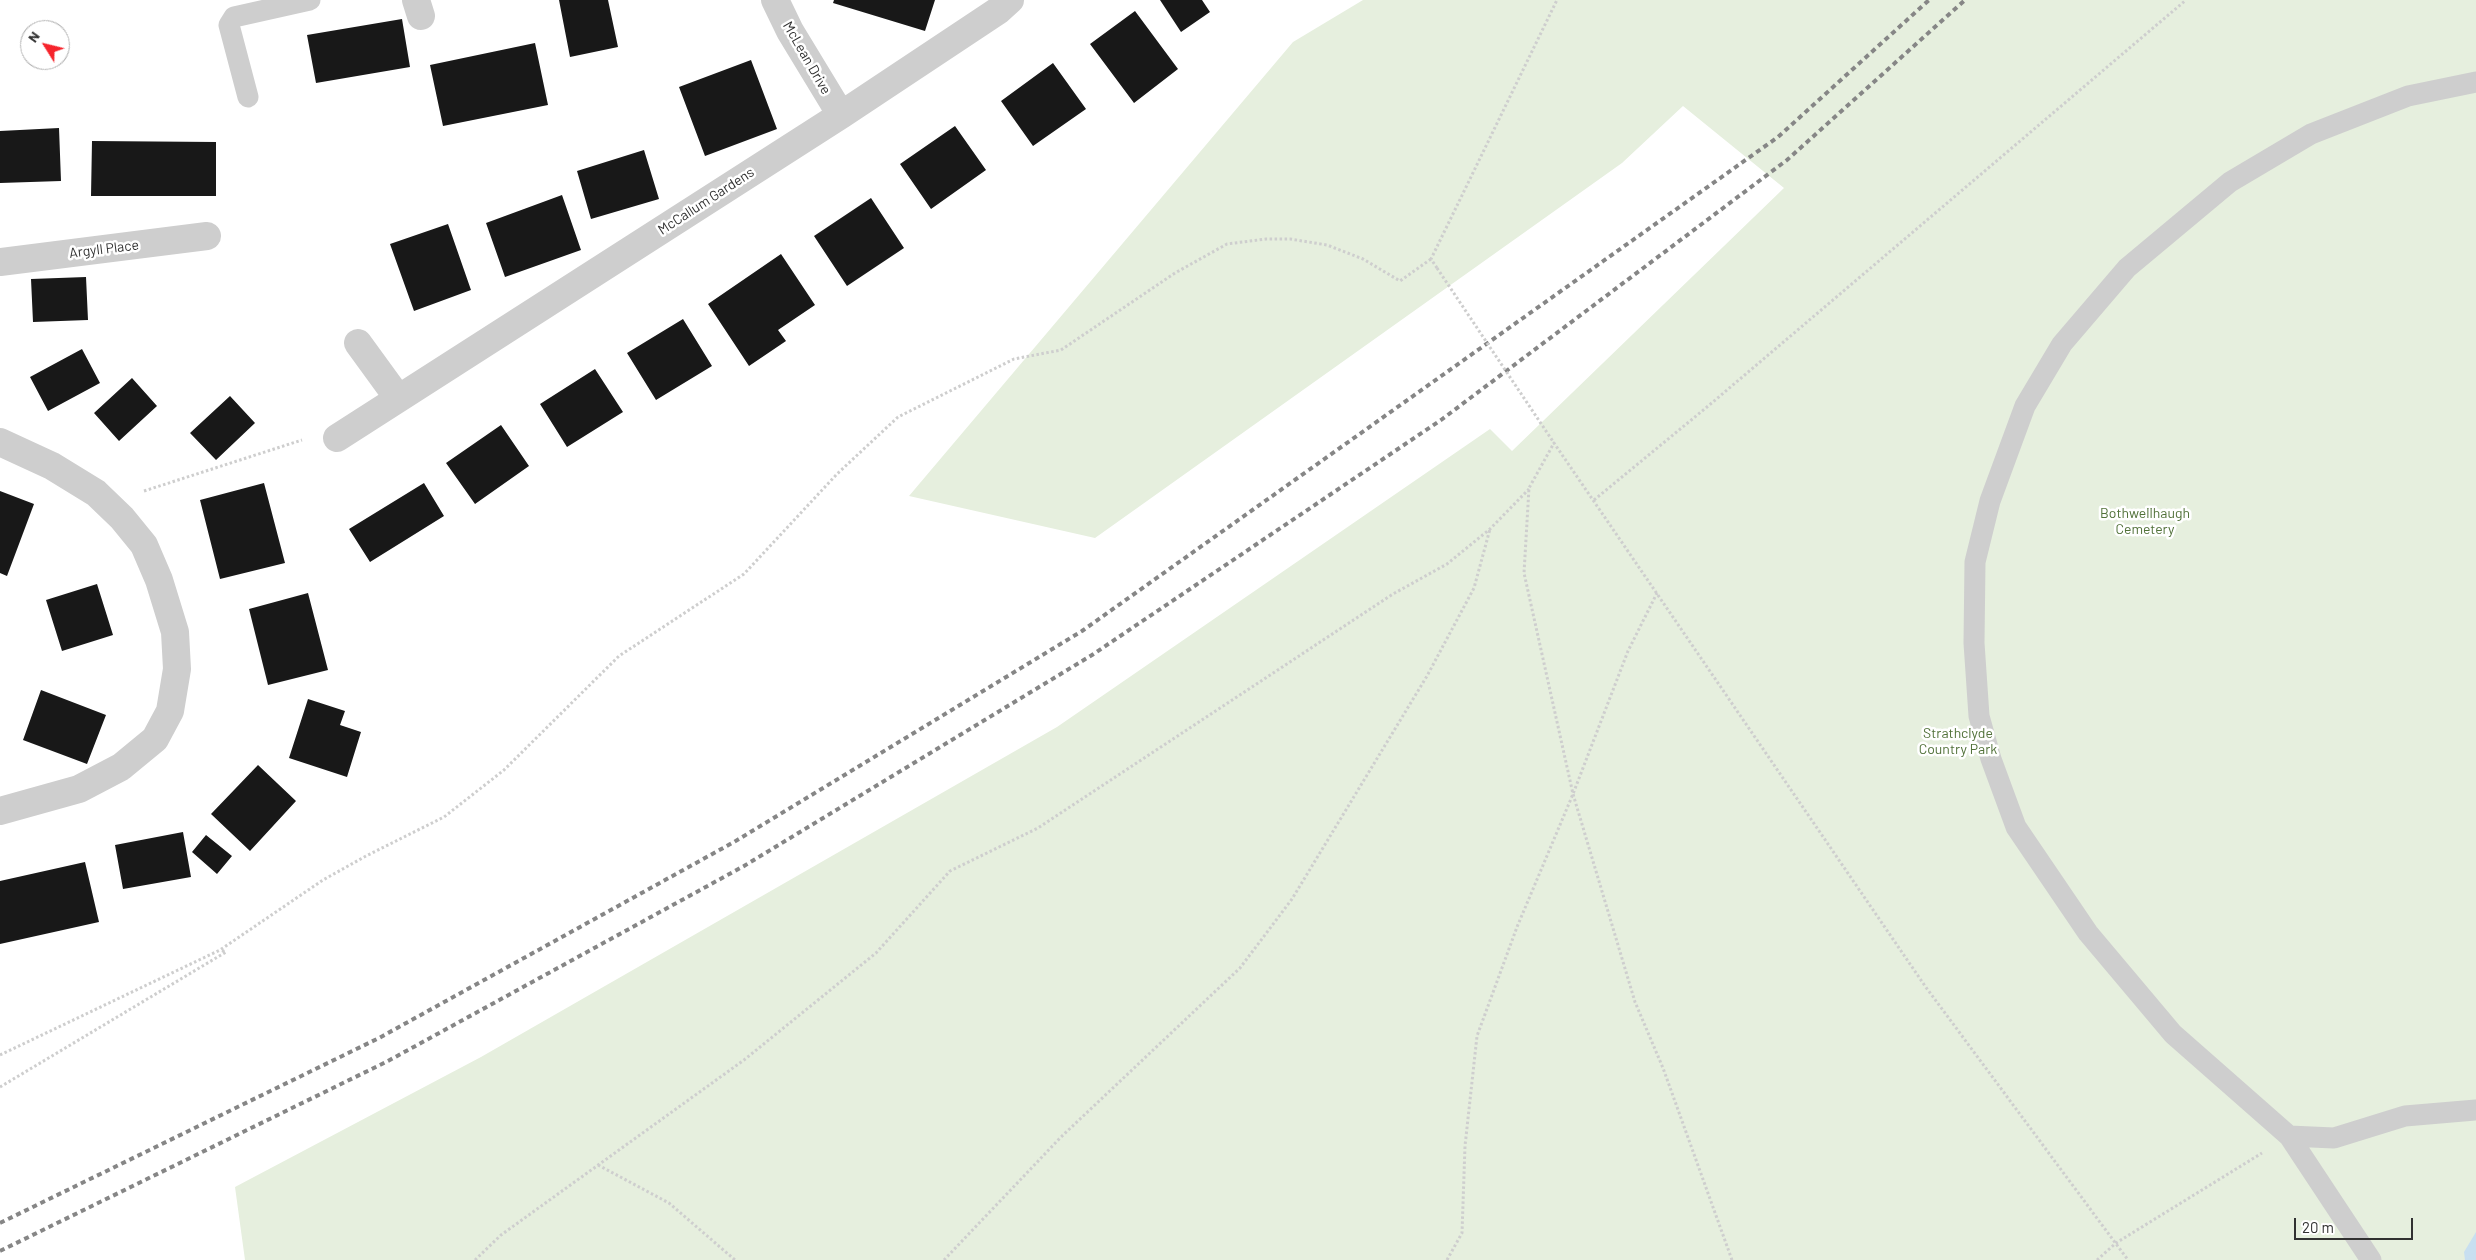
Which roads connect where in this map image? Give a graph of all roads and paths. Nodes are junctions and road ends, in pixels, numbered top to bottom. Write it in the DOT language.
graph roads {
  1 [pos="310,0"];
  2 [pos="775,0"];
  3 [pos="1010,0"];
  4 [pos="1557,0"];
  5 [pos="2186,0"];
  6 [pos="2476,82"];
  7 [pos="248,97"];
  8 [pos="841,115"];
  9 [pos="207,236"];
  10 [pos="1431,259"];
  11 [pos="0,262"];
  12 [pos="358,343"];
  13 [pos="398,398"];
  14 [pos="336,438"];
  15 [pos="0,442"];
  16 [pos="1554,443"];
  17 [pos="1529,488"];
  18 [pos="1594,500"];
  19 [pos="115,511"];
  20 [pos="1490,529"];
  21 [pos="1657,593"];
  22 [pos="1573,794"];
  23 [pos="0,811"];
  24 [pos="220,950"];
  25 [pos="0,1055"];
  26 [pos="0,1087"];
  27 [pos="2476,1110"];
  28 [pos="2289,1136"];
  29 [pos="598,1165"];
  30 [pos="2116,1243"];
  31 [pos="475,1260"];
  32 [pos="734,1260"];
  33 [pos="944,1260"];
  34 [pos="1447,1260"];
  35 [pos="1732,1260"];
  36 [pos="2097,1260"];
  37 [pos="2128,1260"];
  38 [pos="2371,1260"];
  1 -- 7 [label="lane"];
  2 -- 8 [label="street, McLean Drive"];
  3 -- 8 [label="street, McCallum Gardens"];
  4 -- 10 [label="path"];
  5 -- 18 [label="path"];
  6 -- 28 [label="lane"];
  8 -- 13 [label="street, McCallum Gardens"];
  9 -- 11 [label="street, Argyll Place"];
  10 -- 16 [label="path, bridge"];
  10 -- 24 [label="path"];
  12 -- 13 [label="street"];
  13 -- 14 [label="street, McCallum Gardens"];
  14 -- 19 [label="path"];
  15 -- 19 [label="street"];
  16 -- 17 [label="path"];
  16 -- 18 [label="path"];
  17 -- 20 [label="path"];
  17 -- 22 [label="path"];
  18 -- 21 [label="path"];
  19 -- 23 [label="street"];
  20 -- 29 [label="path"];
  20 -- 33 [label="path"];
  21 -- 22 [label="path"];
  21 -- 30 [label="path"];
  22 -- 34 [label="path"];
  22 -- 35 [label="path"];
  24 -- 25 [label="path"];
  24 -- 26 [label="path"];
  27 -- 28 [label="lane"];
  28 -- 30 [label="path"];
  28 -- 38 [label="lane"];
  29 -- 31 [label="path"];
  29 -- 32 [label="path"];
  30 -- 36 [label="path"];
  30 -- 37 [label="path"];
}
